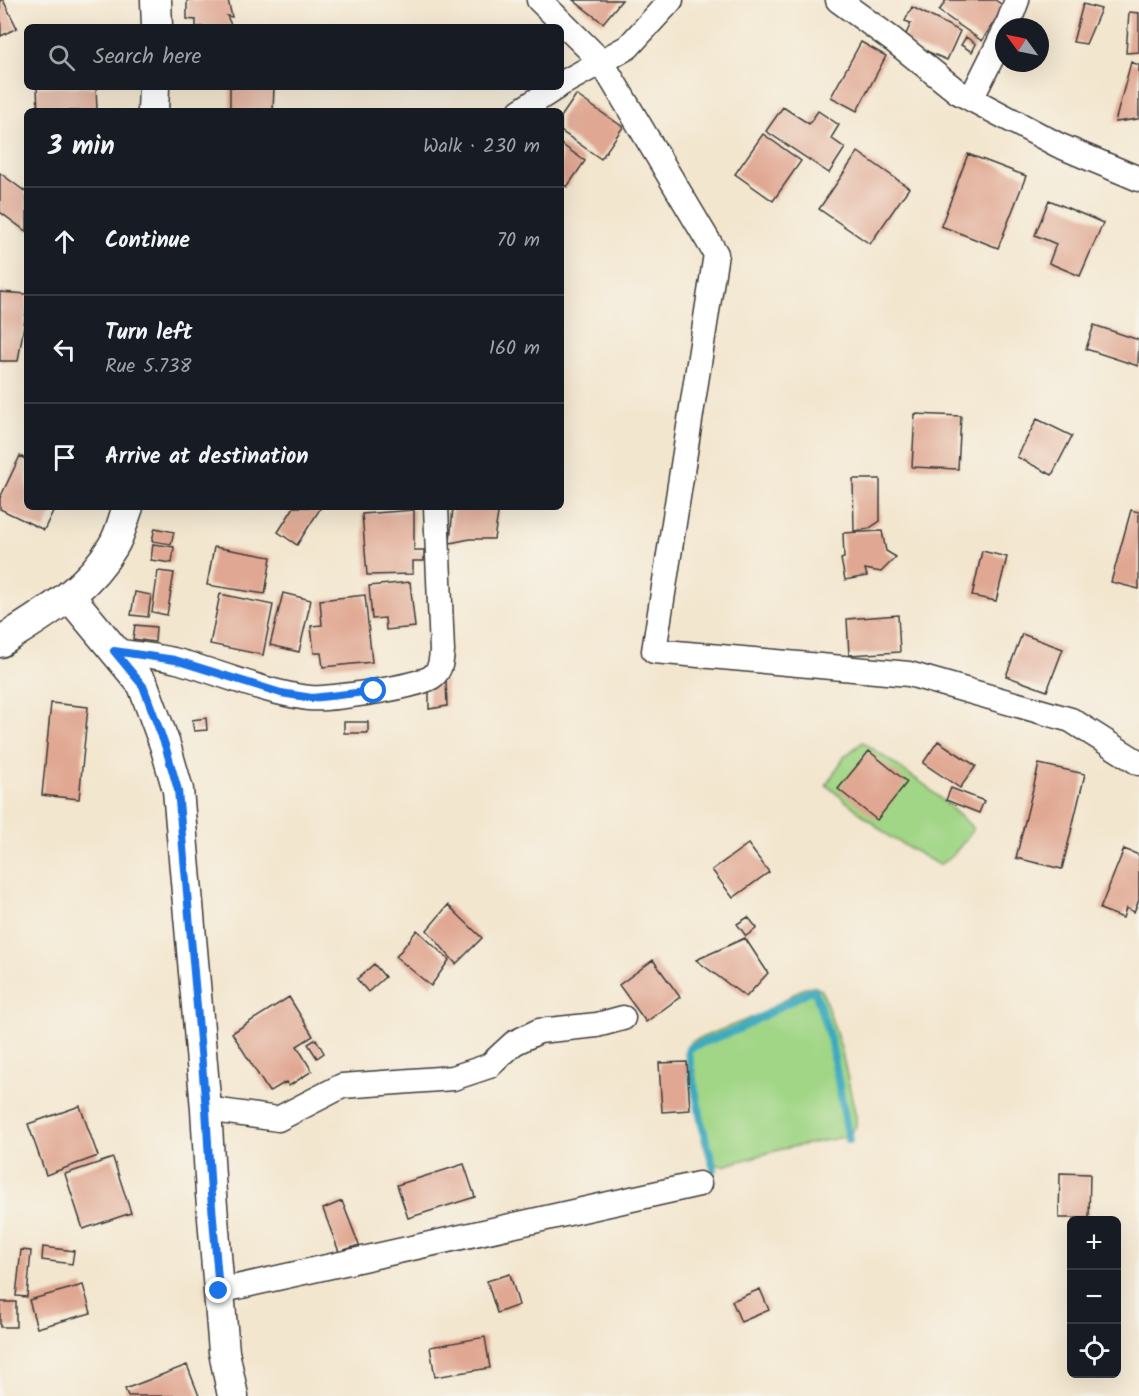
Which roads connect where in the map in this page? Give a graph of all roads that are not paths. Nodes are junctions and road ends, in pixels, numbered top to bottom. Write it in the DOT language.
graph roads {
  1 [pos="156,0"];
  2 [pos="539,0"];
  3 [pos="671,0"];
  4 [pos="838,0"];
  5 [pos="1017,0"];
  6 [pos="1010,18"];
  7 [pos="157,24"];
  8 [pos="563,24"];
  9 [pos="564,25"];
  10 [pos="995,51"];
  11 [pos="601,61"];
  12 [pos="564,82"];
  13 [pos="154,90"];
  14 [pos="552,90"];
  15 [pos="971,99"];
  16 [pos="153,108"];
  17 [pos="525,108"];
  18 [pos="1139,179"];
  19 [pos="127,510"];
  20 [pos="436,510"];
  21 [pos="70,597"];
  22 [pos="0,642"];
  23 [pos="114,651"];
  24 [pos="1139,763"];
  25 [pos="623,1018"];
  26 [pos="206,1109"];
  27 [pos="699,1184"];
  28 [pos="219,1291"];
  29 [pos="233,1396"];
  1 -- 7 [label="street"];
  2 -- 8 [label="street"];
  3 -- 11 [label="street"];
  4 -- 15 [label="street"];
  5 -- 6 [label="street"];
  9 -- 11 [label="street"];
  10 -- 15 [label="street"];
  11 -- 12 [label="street"];
  11 -- 24 [label="street"];
  13 -- 16 [label="street"];
  14 -- 17 [label="street"];
  15 -- 18 [label="street"];
  19 -- 21 [label="street"];
  20 -- 23 [label="street"];
  21 -- 22 [label="street"];
  21 -- 23 [label="street"];
  23 -- 26 [label="street"];
  25 -- 26 [label="street"];
  26 -- 28 [label="street"];
  27 -- 28 [label="street"];
  28 -- 29 [label="street"];
}
